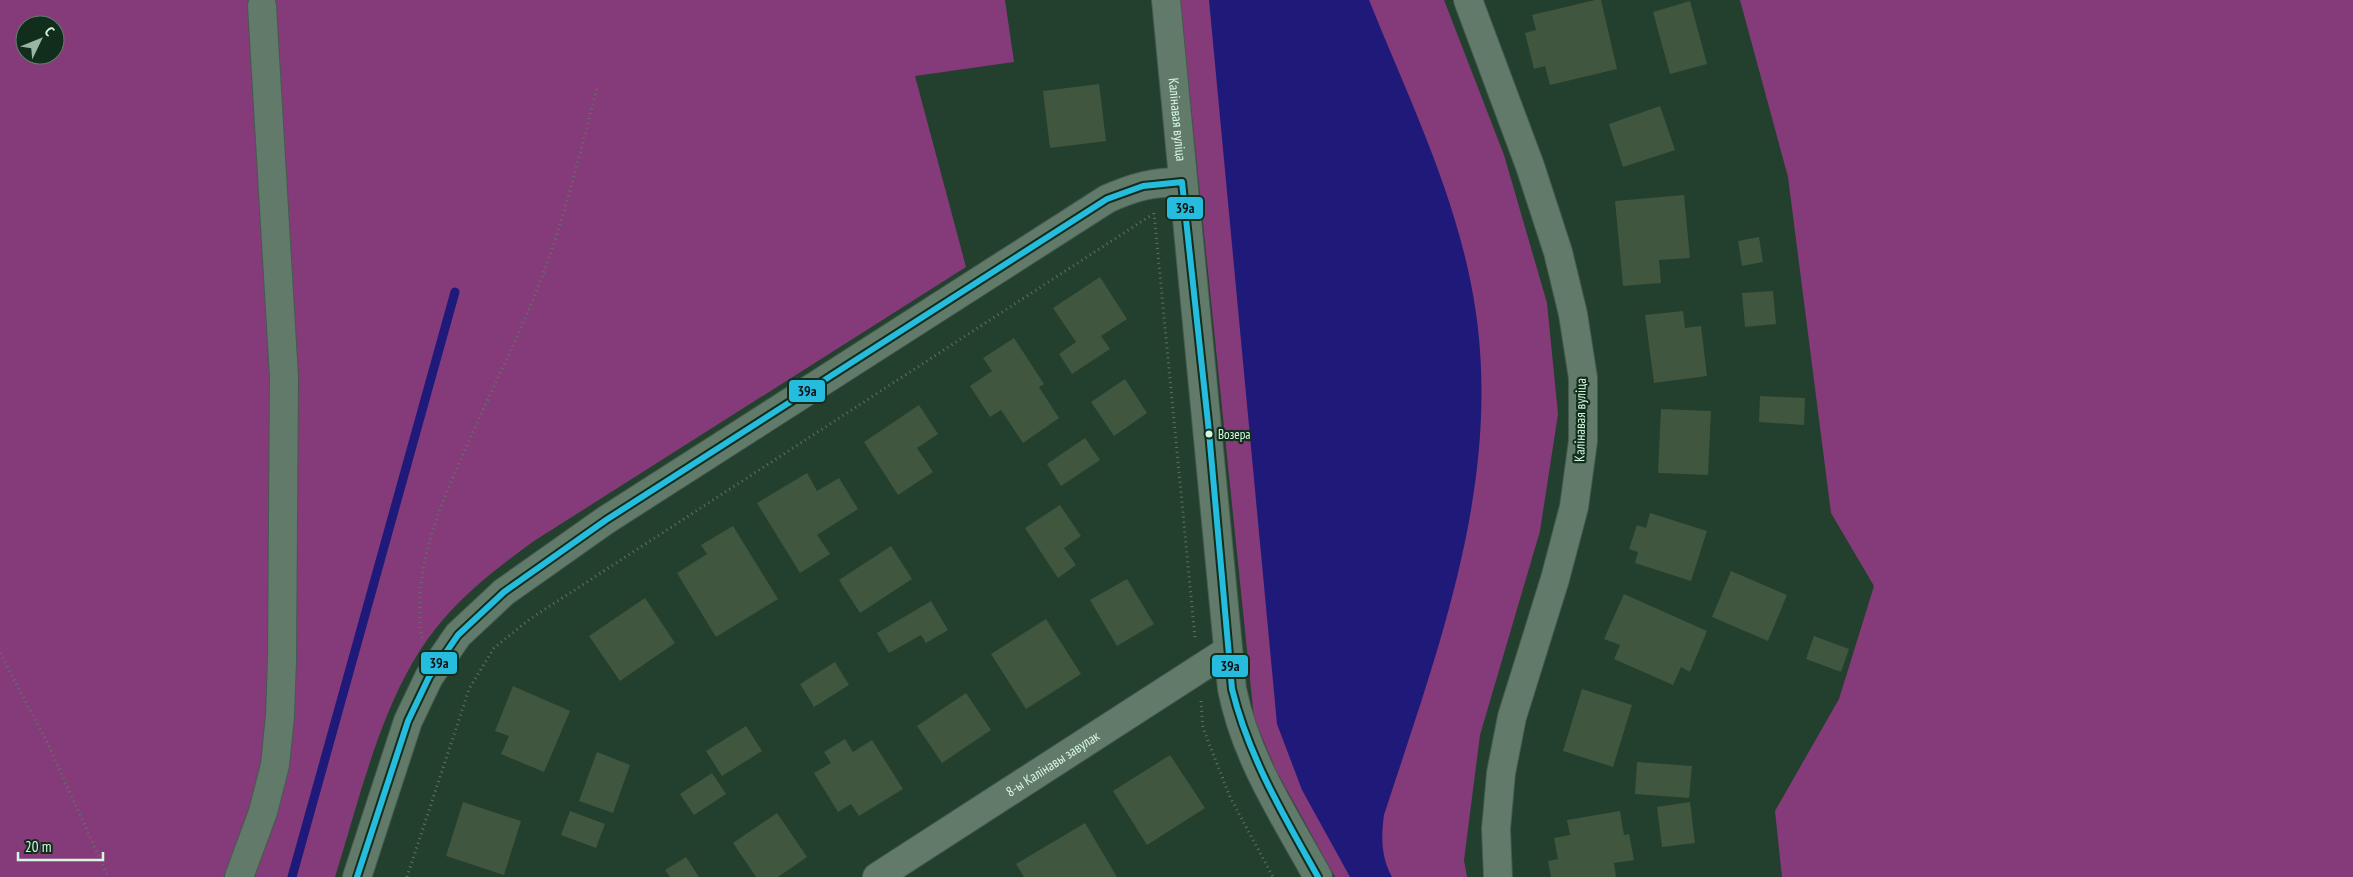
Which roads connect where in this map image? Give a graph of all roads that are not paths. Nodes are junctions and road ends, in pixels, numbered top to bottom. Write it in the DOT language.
graph roads {
  1 [pos="1166,0"];
  2 [pos="1468,0"];
  3 [pos="262,6"];
  4 [pos="1182,182"];
  5 [pos="1227,651"];
  6 [pos="239,877"];
  7 [pos="357,877"];
  8 [pos="877,877"];
  9 [pos="1318,877"];
  10 [pos="1498,877"];
  1 -- 4 [label="street, Калінавая вуліца"];
  2 -- 10 [label="street, Калінавая вуліца"];
  3 -- 6 [label="street"];
  4 -- 5 [label="street, Калінавая вуліца"];
  4 -- 7 [label="street"];
  5 -- 8 [label="street, 8-ы Калінавы завулак"];
  5 -- 9 [label="street, Калінавая вуліца"];
}
